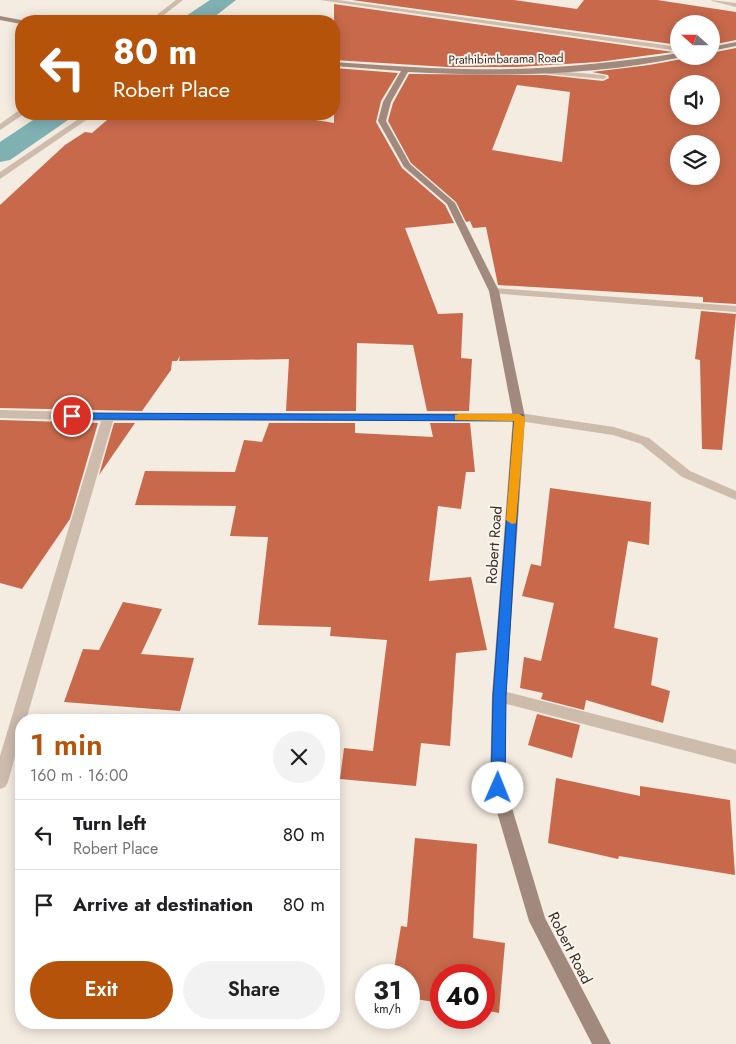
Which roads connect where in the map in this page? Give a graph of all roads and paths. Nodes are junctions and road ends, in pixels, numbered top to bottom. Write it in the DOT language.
graph roads {
  1 [pos="180,0"];
  2 [pos="323,0"];
  3 [pos="714,0"];
  4 [pos="736,5"];
  5 [pos="160,15"];
  6 [pos="0,18"];
  7 [pos="15,21"];
  8 [pos="736,44"];
  9 [pos="720,47"];
  10 [pos="670,48"];
  11 [pos="670,57"];
  12 [pos="340,65"];
  13 [pos="405,71"];
  14 [pos="548,72"];
  15 [pos="603,77"];
  16 [pos="15,117"];
  17 [pos="82,120"];
  18 [pos="0,128"];
  19 [pos="0,176"];
  20 [pos="494,291"];
  21 [pos="736,309"];
  22 [pos="0,414"];
  23 [pos="108,417"];
  24 [pos="519,417"];
  25 [pos="736,496"];
  26 [pos="499,696"];
  27 [pos="20,714"];
  28 [pos="15,731"];
  29 [pos="736,757"];
  30 [pos="0,782"];
  31 [pos="602,1044"];
  1 -- 5 [label="street"];
  2 -- 10 [label="street"];
  3 -- 4 [label="street"];
  6 -- 7 [label="street"];
  8 -- 9 [label="street"];
  11 -- 14 [label="street, Prathibimbarama Road"];
  12 -- 13 [label="street, Prathibimbarama Road"];
  13 -- 14 [label="street, Prathibimbarama Road"];
  13 -- 20 [label="street, Robert Road"];
  14 -- 15 [label="street"];
  16 -- 18 [label="street"];
  17 -- 19 [label="street"];
  20 -- 21 [label="street"];
  20 -- 24 [label="street, Robert Road"];
  22 -- 23 [label="street"];
  23 -- 24 [label="street"];
  23 -- 27 [label="street"];
  24 -- 25 [label="street"];
  24 -- 26 [label="street, Robert Road"];
  26 -- 29 [label="street"];
  26 -- 31 [label="street, Robert Road"];
  28 -- 30 [label="street"];
}
